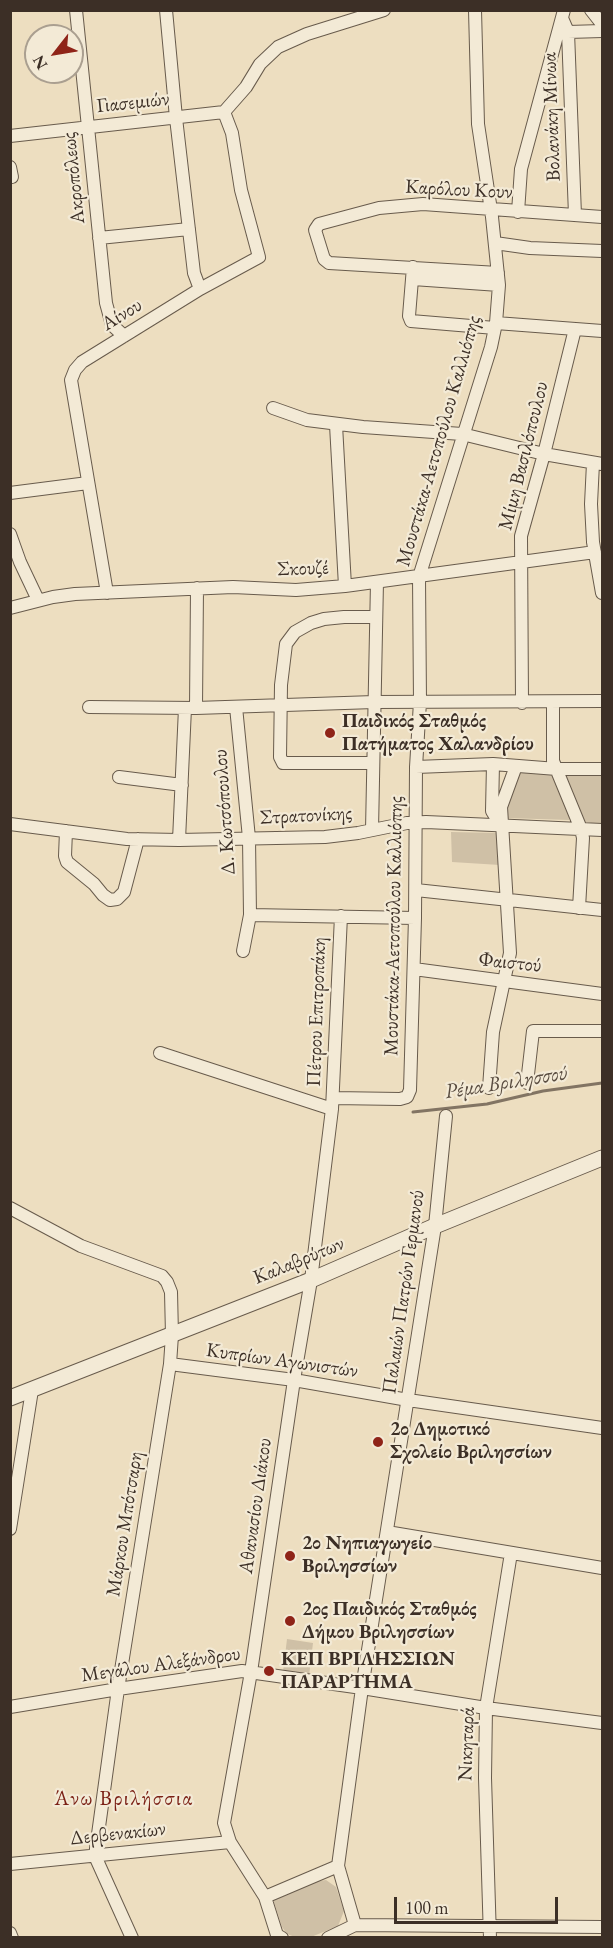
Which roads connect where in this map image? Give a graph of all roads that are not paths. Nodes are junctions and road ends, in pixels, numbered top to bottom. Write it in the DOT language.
graph roads {
  1 [pos="75,10"];
  2 [pos="166,10"];
  3 [pos="384,10"];
  4 [pos="475,10"];
  5 [pos="591,10"];
  6 [pos="563,14"];
  7 [pos="603,24"];
  8 [pos="603,31"];
  9 [pos="568,32"];
  10 [pos="224,112"];
  11 [pos="176,118"];
  12 [pos="88,128"];
  13 [pos="10,136"];
  14 [pos="491,208"];
  15 [pos="518,212"];
  16 [pos="575,215"];
  17 [pos="603,217"];
  18 [pos="189,229"];
  19 [pos="99,238"];
  20 [pos="495,243"];
  21 [pos="603,252"];
  22 [pos="413,273"];
  23 [pos="499,279"];
  24 [pos="200,289"];
  25 [pos="496,325"];
  26 [pos="575,329"];
  27 [pos="603,331"];
  28 [pos="124,336"];
  29 [pos="273,408"];
  30 [pos="336,425"];
  31 [pos="462,434"];
  32 [pos="544,454"];
  33 [pos="598,464"];
  34 [pos="88,483"];
  35 [pos="10,493"];
  36 [pos="10,534"];
  37 [pos="596,552"];
  38 [pos="521,563"];
  39 [pos="419,577"];
  40 [pos="377,582"];
  41 [pos="345,586"];
  42 [pos="197,588"];
  43 [pos="107,593"];
  44 [pos="603,593"];
  45 [pos="38,600"];
  46 [pos="10,608"];
  47 [pos="376,618"];
  48 [pos="603,701"];
  49 [pos="374,702"];
  50 [pos="420,702"];
  51 [pos="553,702"];
  52 [pos="522,703"];
  53 [pos="281,705"];
  54 [pos="89,707"];
  55 [pos="236,707"];
  56 [pos="190,708"];
  57 [pos="373,764"];
  58 [pos="493,764"];
  59 [pos="416,766"];
  60 [pos="516,766"];
  61 [pos="556,769"];
  62 [pos="603,769"];
  63 [pos="119,777"];
  64 [pos="182,785"];
  65 [pos="416,822"];
  66 [pos="10,824"];
  67 [pos="502,826"];
  68 [pos="581,829"];
  69 [pos="372,830"];
  70 [pos="603,830"];
  71 [pos="66,831"];
  72 [pos="249,838"];
  73 [pos="138,839"];
  74 [pos="179,840"];
  75 [pos="416,890"];
  76 [pos="507,900"];
  77 [pos="579,908"];
  78 [pos="603,910"];
  79 [pos="250,915"];
  80 [pos="341,916"];
  81 [pos="415,918"];
  82 [pos="243,951"];
  83 [pos="414,969"];
  84 [pos="505,981"];
  85 [pos="603,994"];
  86 [pos="603,1031"];
  87 [pos="160,1053"];
  88 [pos="527,1083"];
  89 [pos="489,1088"];
  90 [pos="333,1104"];
  91 [pos="446,1116"];
  92 [pos="603,1158"];
  93 [pos="10,1208"];
  94 [pos="435,1226"];
  95 [pos="311,1280"];
  96 [pos="172,1335"];
  97 [pos="170,1364"];
  98 [pos="294,1380"];
  99 [pos="32,1390"];
  100 [pos="10,1398"];
  101 [pos="408,1400"];
  102 [pos="603,1428"];
  103 [pos="10,1529"];
  104 [pos="387,1532"];
  105 [pos="511,1553"];
  106 [pos="603,1568"];
  107 [pos="251,1672"];
  108 [pos="362,1688"];
  109 [pos="118,1689"];
  110 [pos="10,1707"];
  111 [pos="486,1708"];
  112 [pos="603,1724"];
  113 [pos="230,1842"];
  114 [pos="95,1856"];
  115 [pos="10,1864"];
  116 [pos="338,1866"];
  117 [pos="265,1897"];
  118 [pos="355,1925"];
  119 [pos="603,1927"];
  120 [pos="400,1932"];
  121 [pos="489,1932"];
  122 [pos="10,1933"];
  123 [pos="277,1937"];
  124 [pos="12,1938"];
  125 [pos="132,1938"];
  126 [pos="328,1938"];
  1 -- 12 [label="street, Ακροπόλεως"];
  2 -- 11 [label="street"];
  3 -- 10 [label="street"];
  4 -- 14 [label="street, Μουστάκα-Αετοπούλου Καλλιόπης"];
  5 -- 7 [label="street"];
  6 -- 9 [label="street, Βολανάκη Μίνωα"];
  6 -- 15 [label="street"];
  8 -- 9 [label="street"];
  9 -- 16 [label="street, Βολανάκη Μίνωα"];
  10 -- 11 [label="street, Γιασεμιών"];
  10 -- 24 [label="street, Αίνου"];
  11 -- 12 [label="street, Γιασεμιών"];
  11 -- 18 [label="street"];
  12 -- 13 [label="street, Γιασεμιών"];
  12 -- 19 [label="street, Ακροπόλεως"];
  14 -- 15 [label="street, Καρόλου Κουν"];
  14 -- 20 [label="street, Μουστάκα-Αετοπούλου Καλλιόπης"];
  14 -- 22 [label="street, Καρόλου Κουν"];
  15 -- 16 [label="street, Καρόλου Κουν"];
  16 -- 17 [label="street, Καρόλου Κουν"];
  18 -- 19 [label="street"];
  18 -- 24 [label="street"];
  19 -- 28 [label="street, Ακροπόλεως"];
  20 -- 21 [label="street"];
  20 -- 23 [label="street, Μουστάκα-Αετοπούλου Καλλιόπης"];
  22 -- 23 [label="street"];
  22 -- 25 [label="street"];
  23 -- 25 [label="street, Μουστάκα-Αετοπούλου Καλλιόπης"];
  24 -- 28 [label="street, Αίνου"];
  25 -- 26 [label="street"];
  25 -- 31 [label="street, Μουστάκα-Αετοπούλου Καλλιόπης"];
  26 -- 27 [label="street"];
  26 -- 32 [label="street, Μίμη Βασιλόπουλου"];
  28 -- 34 [label="street, Αίνου"];
  29 -- 30 [label="street"];
  30 -- 31 [label="street"];
  30 -- 41 [label="street"];
  31 -- 32 [label="street"];
  31 -- 39 [label="street, Μουστάκα-Αετοπούλου Καλλιόπης"];
  32 -- 33 [label="street"];
  32 -- 38 [label="street, Μίμη Βασιλόπουλου"];
  33 -- 37 [label="street"];
  34 -- 35 [label="street"];
  34 -- 43 [label="street, Αίνου"];
  36 -- 45 [label="street"];
  37 -- 38 [label="street, Σκουζέ"];
  37 -- 44 [label="street"];
  38 -- 39 [label="street, Σκουζέ"];
  38 -- 52 [label="street, Μίμη Βασιλόπουλου"];
  39 -- 40 [label="street, Σκουζέ"];
  39 -- 50 [label="street, Μουστάκα-Αετοπούλου Καλλιόπης"];
  40 -- 41 [label="street, Σκουζέ"];
  40 -- 47 [label="street"];
  41 -- 42 [label="street, Σκουζέ"];
  42 -- 43 [label="street, Σκουζέ"];
  42 -- 56 [label="street"];
  43 -- 45 [label="street, Σκουζέ"];
  45 -- 46 [label="street, Σκουζέ"];
  47 -- 49 [label="street"];
  47 -- 53 [label="street"];
  48 -- 51 [label="street"];
  49 -- 50 [label="street"];
  49 -- 53 [label="street"];
  49 -- 57 [label="street"];
  50 -- 52 [label="street"];
  50 -- 59 [label="street, Μουστάκα-Αετοπούλου Καλλιόπης"];
  51 -- 52 [label="street"];
  51 -- 61 [label="street"];
  53 -- 55 [label="street"];
  53 -- 57 [label="street"];
  54 -- 56 [label="street"];
  55 -- 56 [label="street"];
  55 -- 72 [label="street, Δ. Κωτσόπουλου"];
  56 -- 64 [label="street"];
  57 -- 69 [label="street"];
  58 -- 59 [label="street"];
  58 -- 60 [label="street"];
  58 -- 67 [label="street"];
  59 -- 65 [label="street, Μουστάκα-Αετοπούλου Καλλιόπης"];
  60 -- 61 [label="street"];
  60 -- 67 [label="street"];
  61 -- 62 [label="street"];
  61 -- 68 [label="street"];
  63 -- 64 [label="street"];
  64 -- 74 [label="street"];
  65 -- 67 [label="street, Στρατονίκης"];
  65 -- 69 [label="street, Στρατονίκης"];
  65 -- 75 [label="street, Μουστάκα-Αετοπούλου Καλλιόπης"];
  66 -- 71 [label="street, Στρατονίκης"];
  67 -- 68 [label="street, Στρατονίκης"];
  67 -- 76 [label="street"];
  68 -- 70 [label="street, Στρατονίκης"];
  68 -- 77 [label="street"];
  69 -- 72 [label="street, Στρατονίκης"];
  71 -- 73 [label="street, Στρατονίκης"];
  71 -- 73 [label="street"];
  72 -- 74 [label="street, Στρατονίκης"];
  72 -- 79 [label="street, Δ. Κωτσόπουλου"];
  73 -- 74 [label="street, Στρατονίκης"];
  75 -- 76 [label="street"];
  75 -- 81 [label="street, Μουστάκα-Αετοπούλου Καλλιόπης"];
  76 -- 77 [label="street"];
  76 -- 84 [label="street"];
  77 -- 78 [label="street"];
  79 -- 80 [label="street"];
  79 -- 82 [label="street, Δ. Κωτσόπουλου"];
  80 -- 81 [label="street"];
  80 -- 90 [label="street, Πέτρου Επιτροπάκη"];
  81 -- 83 [label="street, Μουστάκα-Αετοπούλου Καλλιόπης"];
  83 -- 84 [label="street, Φαιστού"];
  83 -- 90 [label="street, Μουστάκα-Αετοπούλου Καλλιόπης"];
  84 -- 85 [label="street, Φαιστού"];
  84 -- 89 [label="street"];
  86 -- 88 [label="street"];
  87 -- 90 [label="street"];
  90 -- 95 [label="street, Αθανασίου Διάκου"];
  91 -- 94 [label="street, Παλαιών Πατρών Γερμανού"];
  92 -- 94 [label="street, Καλαβρύτων"];
  93 -- 96 [label="street, Μάρκου Μπότσαρη"];
  94 -- 95 [label="street, Καλαβρύτων"];
  94 -- 101 [label="street, Παλαιών Πατρών Γερμανού"];
  95 -- 96 [label="street, Καλαβρύτων"];
  95 -- 98 [label="street, Αθανασίου Διάκου"];
  96 -- 97 [label="street, Μάρκου Μπότσαρη"];
  96 -- 99 [label="street, Καλαβρύτων"];
  97 -- 98 [label="street, Κυπρίων Αγωνιστών"];
  97 -- 109 [label="street, Μάρκου Μπότσαρη"];
  98 -- 101 [label="street, Κυπρίων Αγωνιστών"];
  98 -- 107 [label="street, Αθανασίου Διάκου"];
  99 -- 100 [label="street, Καλαβρύτων"];
  99 -- 103 [label="street"];
  101 -- 102 [label="street, Κυπρίων Αγωνιστών"];
  101 -- 104 [label="street, Παλαιών Πατρών Γερμανού"];
  104 -- 105 [label="street"];
  104 -- 108 [label="street, Παλαιών Πατρών Γερμανού"];
  105 -- 106 [label="street"];
  105 -- 111 [label="street, Νικηταρά"];
  107 -- 108 [label="street, Μεγάλου Αλεξάνδρου"];
  107 -- 109 [label="street, Μεγάλου Αλεξάνδρου"];
  107 -- 113 [label="street, Αθανασίου Διάκου"];
  108 -- 111 [label="street, Μεγάλου Αλεξάνδρου"];
  108 -- 116 [label="street, Παλαιών Πατρών Γερμανού"];
  109 -- 110 [label="street, Μεγάλου Αλεξάνδρου"];
  109 -- 114 [label="street, Μάρκου Μπότσαρη"];
  111 -- 112 [label="street, Μεγάλου Αλεξάνδρου"];
  111 -- 121 [label="street, Νικηταρά"];
  113 -- 114 [label="street, Δερβενακίων"];
  113 -- 117 [label="street, Αθανασίου Διάκου"];
  114 -- 115 [label="street, Δερβενακίων"];
  114 -- 125 [label="street"];
  116 -- 117 [label="street"];
  116 -- 118 [label="street"];
  117 -- 123 [label="street, Αθανασίου Διάκου"];
  118 -- 120 [label="street"];
  118 -- 126 [label="street"];
  119 -- 121 [label="street"];
  120 -- 121 [label="street"];
  122 -- 124 [label="street"];
}
